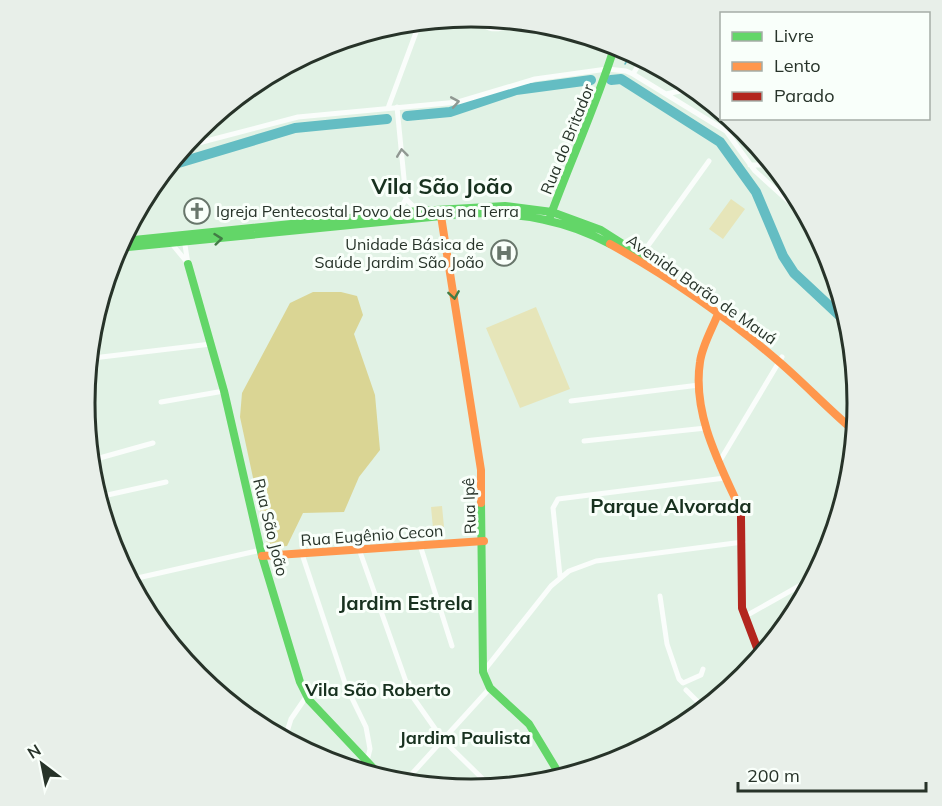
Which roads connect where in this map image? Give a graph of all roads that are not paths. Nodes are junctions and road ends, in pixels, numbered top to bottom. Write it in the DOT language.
graph roads {
  1 [pos="486,28"];
  2 [pos="501,28"];
  3 [pos="417,31"];
  4 [pos="612,55"];
  5 [pos="638,66"];
  6 [pos="607,69"];
  7 [pos="633,75"];
  8 [pos="681,91"];
  9 [pos="666,94"];
  10 [pos="397,107"];
  11 [pos="388,108"];
  12 [pos="200,143"];
  13 [pos="709,161"];
  14 [pos="750,165"];
  15 [pos="762,165"];
  16 [pos="406,199"];
  17 [pos="788,201"];
  18 [pos="470,207"];
  19 [pos="418,211"];
  20 [pos="398,213"];
  21 [pos="550,215"];
  22 [pos="441,216"];
  23 [pos="387,222"];
  24 [pos="184,238"];
  25 [pos="132,241"];
  26 [pos="172,244"];
  27 [pos="129,247"];
  28 [pos="642,254"];
  29 [pos="188,264"];
  30 [pos="719,311"];
  31 [pos="211,344"];
  32 [pos="98,357"];
  33 [pos="781,359"];
  34 [pos="699,385"];
  35 [pos="224,391"];
  36 [pos="571,401"];
  37 [pos="161,402"];
  38 [pos="846,416"];
  39 [pos="846,423"];
  40 [pos="706,428"];
  41 [pos="584,441"];
  42 [pos="153,443"];
  43 [pos="99,458"];
  44 [pos="718,464"];
  45 [pos="725,478"];
  46 [pos="166,482"];
  47 [pos="107,495"];
  48 [pos="484,541"];
  49 [pos="743,542"];
  50 [pos="420,545"];
  51 [pos="359,549"];
  52 [pos="262,553"];
  53 [pos="302,554"];
  54 [pos="560,576"];
  55 [pos="138,578"];
  56 [pos="800,586"];
  57 [pos="660,596"];
  58 [pos="744,617"];
  59 [pos="452,646"];
  60 [pos="756,648"];
  61 [pos="703,669"];
  62 [pos="483,672"];
  63 [pos="490,688"];
  64 [pos="686,690"];
  65 [pos="306,697"];
  66 [pos="698,702"];
  67 [pos="287,731"];
  68 [pos="443,740"];
  69 [pos="367,761"];
  70 [pos="371,765"];
  71 [pos="556,769"];
  72 [pos="412,774"];
  73 [pos="482,779"];
  1 -- 2 [label="street"];
  3 -- 11 [label="street"];
  4 -- 6 [label="street, Rua do Britador"];
  5 -- 7 [label="street"];
  6 -- 7 [label="street"];
  10 -- 6 [label="street, one-way"];
  6 -- 21 [label="street, Rua do Britador"];
  7 -- 9 [label="street"];
  8 -- 9 [label="street"];
  9 -- 14 [label="street"];
  10 -- 11 [label="street"];
  16 -- 10 [label="street, one-way"];
  11 -- 12 [label="street"];
  13 -- 28 [label="street"];
  14 -- 15 [label="street"];
  14 -- 17 [label="street"];
  16 -- 19 [label="street"];
  16 -- 20 [label="street"];
  18 -- 19 [label="street, Avenida Barão de Mauá"];
  18 -- 21 [label="street, Avenida Barão de Mauá"];
  18 -- 22 [label="street"];
  19 -- 20 [label="street, Avenida Barão de Mauá"];
  20 -- 23 [label="street"];
  20 -- 24 [label="street, Avenida Barão de Mauá"];
  21 -- 22 [label="street, Avenida Barão de Mauá"];
  21 -- 28 [label="street, Avenida Barão de Mauá"];
  21 -- 30 [label="street, Avenida Barão de Mauá"];
  22 -- 23 [label="street, Avenida Barão de Mauá"];
  22 -- 48 [label="street, Rua Ipê, one-way"];
  24 -- 23 [label="street, Avenida Barão de Mauá, one-way"];
  24 -- 25 [label="street, Avenida Barão de Mauá"];
  24 -- 26 [label="street, Avenida Barão de Mauá"];
  24 -- 29 [label="street, Rua São João"];
  26 -- 27 [label="street, Avenida Barão de Mauá"];
  26 -- 29 [label="street, Rua São João"];
  28 -- 30 [label="street, Avenida Barão de Mauá"];
  29 -- 31 [label="street, Rua São João"];
  30 -- 33 [label="street, Avenida Barão de Mauá"];
  30 -- 34 [label="street"];
  31 -- 32 [label="street"];
  31 -- 35 [label="street, Rua São João"];
  33 -- 38 [label="street, Avenida Barão de Mauá"];
  33 -- 39 [label="street, Avenida Barão de Mauá"];
  33 -- 44 [label="street"];
  34 -- 36 [label="street"];
  34 -- 40 [label="street"];
  35 -- 37 [label="street"];
  35 -- 52 [label="street, Rua São João"];
  40 -- 41 [label="street"];
  40 -- 44 [label="street"];
  42 -- 43 [label="street"];
  44 -- 45 [label="street"];
  45 -- 49 [label="street"];
  45 -- 54 [label="street"];
  46 -- 47 [label="street"];
  48 -- 50 [label="street, Rua Eugênio Cecon"];
  48 -- 62 [label="street, Rua Ipê"];
  49 -- 54 [label="street"];
  49 -- 58 [label="street"];
  50 -- 51 [label="street, Rua Eugênio Cecon"];
  50 -- 59 [label="street"];
  51 -- 53 [label="street, Rua Eugênio Cecon"];
  51 -- 68 [label="street"];
  52 -- 53 [label="street, Rua Eugênio Cecon"];
  52 -- 55 [label="street"];
  52 -- 65 [label="street, Rua São João"];
  53 -- 69 [label="street"];
  54 -- 62 [label="street"];
  56 -- 58 [label="street"];
  57 -- 61 [label="street"];
  58 -- 60 [label="street"];
  62 -- 63 [label="street, Rua Ipê"];
  63 -- 68 [label="street"];
  63 -- 71 [label="street, Rua Ipê"];
  64 -- 66 [label="street"];
  65 -- 67 [label="street"];
  65 -- 69 [label="street, Rua São João"];
  68 -- 72 [label="street"];
  68 -- 73 [label="street"];
  69 -- 70 [label="street, Rua São João"];
}
